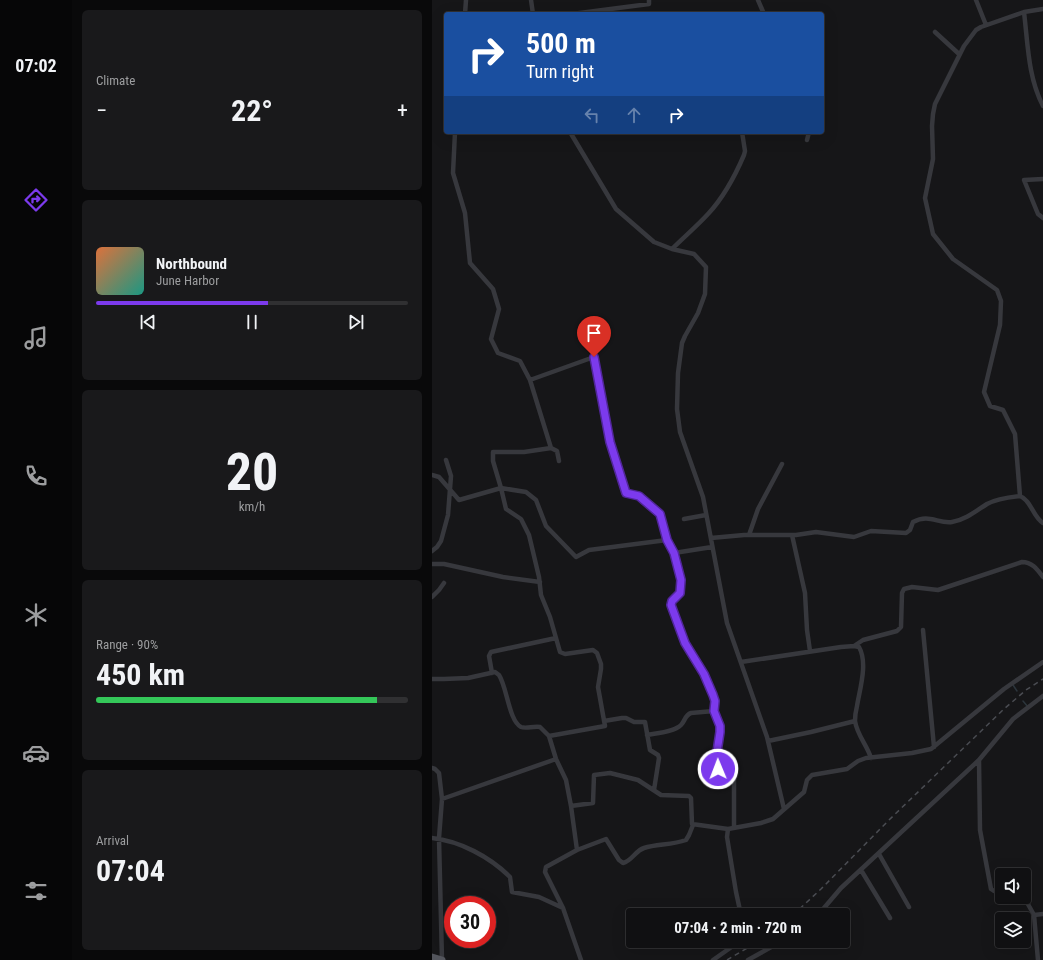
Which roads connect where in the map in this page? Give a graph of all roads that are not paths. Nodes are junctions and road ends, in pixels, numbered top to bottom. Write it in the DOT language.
graph roads {
  1 [pos="466,0"];
  2 [pos="531,0"];
  3 [pos="649,0"];
  4 [pos="758,0"];
  5 [pos="976,0"];
  6 [pos="1043,9"];
  7 [pos="465,12"];
  8 [pos="533,12"];
  9 [pos="587,12"];
  10 [pos="763,12"];
  11 [pos="1024,12"];
  12 [pos="986,25"];
  13 [pos="935,32"];
  14 [pos="959,54"];
  15 [pos="1043,106"];
  16 [pos="456,134"];
  17 [pos="571,134"];
  18 [pos="742,134"];
  19 [pos="808,134"];
  20 [pos="807,140"];
  21 [pos="1043,179"];
  22 [pos="1043,218"];
  23 [pos="672,249"];
  24 [pos="530,380"];
  25 [pos="551,448"];
  26 [pos="446,460"];
  27 [pos="559,461"];
  28 [pos="782,464"];
  29 [pos="432,475"];
  30 [pos="501,488"];
  31 [pos="450,490"];
  32 [pos="1020,496"];
  33 [pos="706,515"];
  34 [pos="684,519"];
  35 [pos="1043,523"];
  36 [pos="749,535"];
  37 [pos="792,535"];
  38 [pos="711,538"];
  39 [pos="667,540"];
  40 [pos="712,546"];
  41 [pos="432,551"];
  42 [pos="674,553"];
  43 [pos="432,564"];
  44 [pos="1043,577"];
  45 [pos="540,582"];
  46 [pos="444,583"];
  47 [pos="432,597"];
  48 [pos="922,630"];
  49 [pos="556,638"];
  50 [pos="854,646"];
  51 [pos="810,651"];
  52 [pos="741,662"];
  53 [pos="1043,662"];
  54 [pos="492,673"];
  55 [pos="432,678"];
  56 [pos="1043,696"];
  57 [pos="714,711"];
  58 [pos="604,721"];
  59 [pos="855,721"];
  60 [pos="647,735"];
  61 [pos="549,736"];
  62 [pos="768,741"];
  63 [pos="934,747"];
  64 [pos="872,758"];
  65 [pos="556,759"];
  66 [pos="979,760"];
  67 [pos="432,768"];
  68 [pos="654,790"];
  69 [pos="442,799"];
  70 [pos="572,806"];
  71 [pos="784,809"];
  72 [pos="693,825"];
  73 [pos="734,827"];
  74 [pos="728,829"];
  75 [pos="604,834"];
  76 [pos="432,838"];
  77 [pos="439,838"];
  78 [pos="606,839"];
  79 [pos="577,850"];
  80 [pos="879,854"];
  81 [pos="861,870"];
  82 [pos="995,891"];
  83 [pos="1028,904"];
  84 [pos="909,907"];
  85 [pos="563,908"];
  86 [pos="739,908"];
  87 [pos="824,908"];
  88 [pos="1043,914"];
  89 [pos="1034,915"];
  90 [pos="890,918"];
  91 [pos="730,948"];
  92 [pos="767,948"];
  93 [pos="432,957"];
  94 [pos="442,960"];
  95 [pos="581,960"];
  96 [pos="713,960"];
  97 [pos="748,960"];
  98 [pos="1038,960"];
  1 -- 7 [label="street"];
  2 -- 8 [label="street"];
  3 -- 9 [label="street"];
  4 -- 10 [label="street"];
  5 -- 12 [label="street"];
  6 -- 11 [label="street"];
  11 -- 12 [label="street"];
  11 -- 15 [label="street"];
  12 -- 14 [label="street"];
  13 -- 14 [label="street"];
  14 -- 32 [label="street"];
  16 -- 24 [label="street"];
  17 -- 23 [label="street"];
  18 -- 23 [label="street"];
  19 -- 20 [label="street"];
  21 -- 22 [label="street"];
  23 -- 33 [label="street"];
  24 -- 25 [label="street"];
  24 -- 39 [label="street"];
  25 -- 27 [label="street"];
  25 -- 30 [label="street"];
  26 -- 31 [label="street"];
  28 -- 36 [label="street"];
  29 -- 31 [label="street"];
  30 -- 31 [label="street"];
  30 -- 39 [label="street"];
  30 -- 45 [label="street"];
  31 -- 41 [label="street"];
  32 -- 35 [label="street"];
  32 -- 37 [label="street"];
  33 -- 34 [label="street"];
  33 -- 38 [label="street"];
  36 -- 37 [label="street"];
  36 -- 38 [label="street"];
  37 -- 51 [label="street"];
  38 -- 40 [label="street"];
  39 -- 42 [label="street"];
  40 -- 42 [label="street"];
  40 -- 52 [label="street"];
  42 -- 57 [label="street"];
  43 -- 45 [label="street"];
  44 -- 50 [label="street"];
  45 -- 49 [label="street"];
  46 -- 47 [label="street"];
  48 -- 63 [label="street"];
  49 -- 54 [label="street"];
  49 -- 58 [label="street"];
  50 -- 51 [label="street"];
  50 -- 59 [label="street"];
  51 -- 52 [label="street"];
  52 -- 62 [label="street"];
  53 -- 63 [label="street"];
  54 -- 55 [label="street"];
  54 -- 61 [label="street"];
  56 -- 66 [label="street"];
  57 -- 60 [label="street"];
  57 -- 73 [label="street"];
  58 -- 60 [label="street"];
  58 -- 61 [label="street"];
  59 -- 62 [label="street"];
  59 -- 64 [label="street"];
  60 -- 68 [label="street"];
  61 -- 65 [label="street"];
  62 -- 71 [label="street"];
  63 -- 64 [label="street"];
  64 -- 71 [label="street"];
  65 -- 69 [label="street"];
  65 -- 70 [label="street"];
  66 -- 80 [label="street"];
  66 -- 82 [label="street"];
  67 -- 69 [label="street"];
  68 -- 70 [label="street"];
  68 -- 72 [label="street"];
  69 -- 77 [label="street"];
  70 -- 79 [label="street"];
  71 -- 73 [label="street"];
  72 -- 74 [label="street"];
  72 -- 78 [label="street"];
  73 -- 74 [label="street"];
  74 -- 86 [label="street"];
  75 -- 78 [label="street"];
  76 -- 77 [label="street"];
  77 -- 85 [label="street"];
  77 -- 94 [label="street"];
  78 -- 79 [label="street"];
  79 -- 85 [label="street"];
  80 -- 81 [label="street"];
  80 -- 84 [label="street"];
  81 -- 87 [label="street"];
  81 -- 90 [label="street"];
  83 -- 89 [label="street"];
  85 -- 95 [label="street"];
  88 -- 89 [label="street"];
  89 -- 98 [label="street"];
  91 -- 96 [label="street"];
  92 -- 97 [label="street"];
  93 -- 94 [label="main road"];
}
